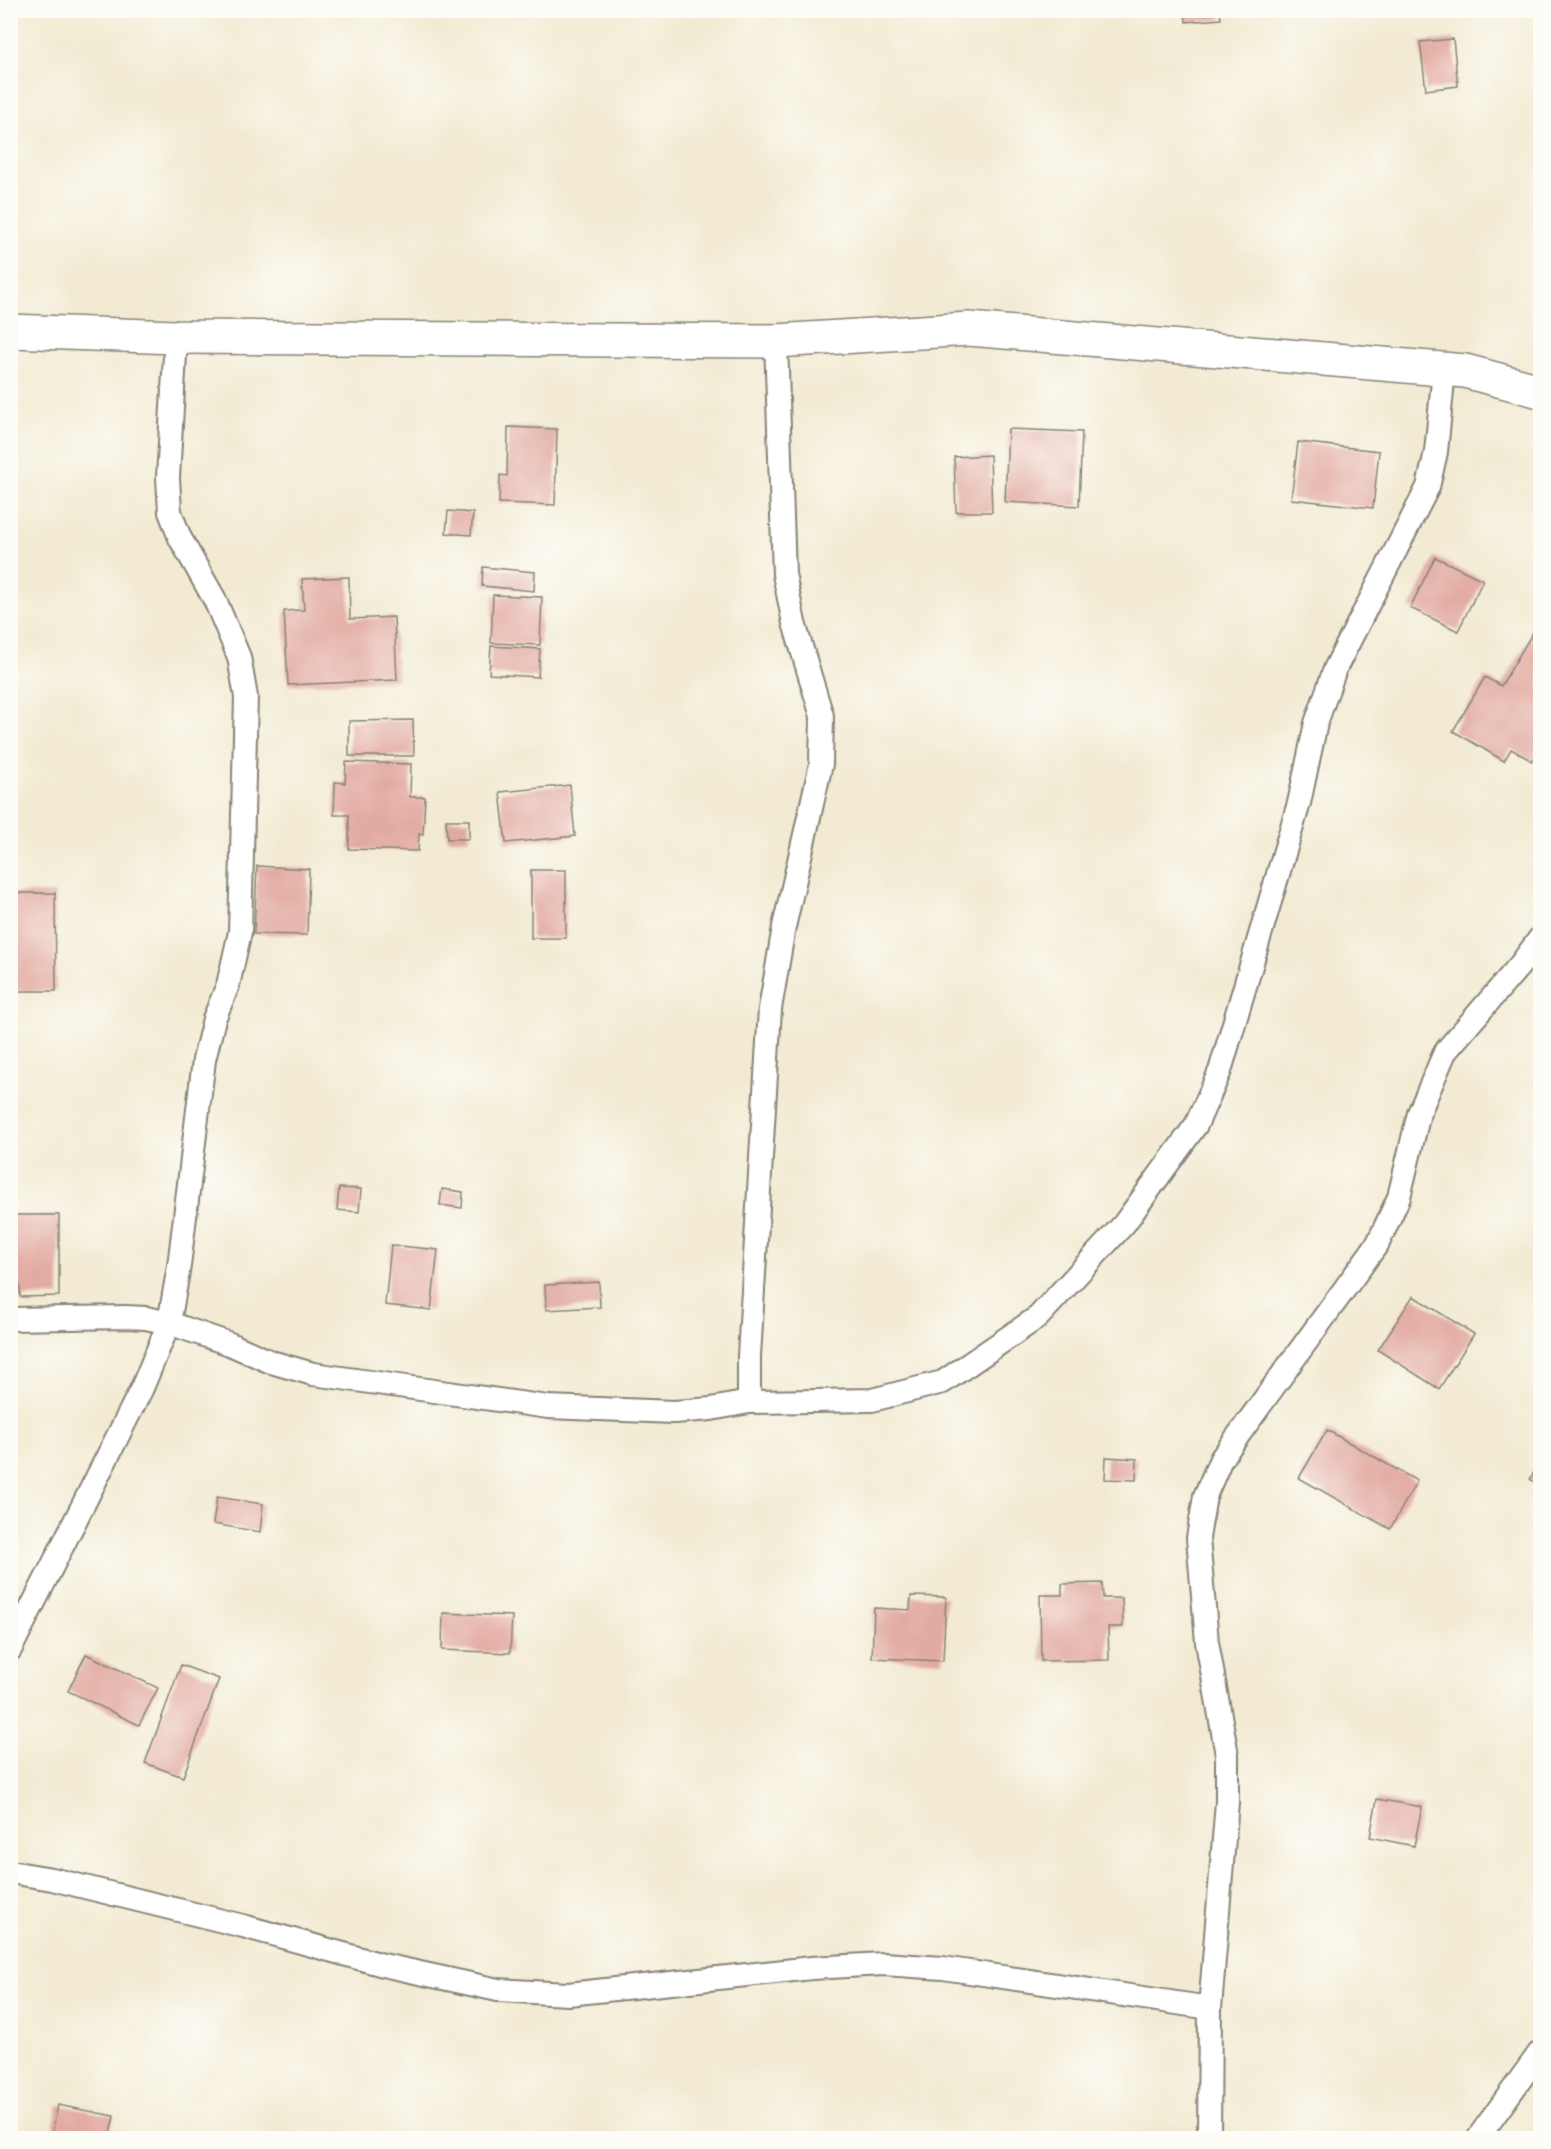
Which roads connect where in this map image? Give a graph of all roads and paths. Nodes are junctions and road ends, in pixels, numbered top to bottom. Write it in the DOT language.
graph roads {
  1 [pos="10,331"];
  2 [pos="176,337"];
  3 [pos="776,341"];
  4 [pos="1444,370"];
  5 [pos="1540,390"];
  6 [pos="1540,938"];
  7 [pos="10,1319"];
  8 [pos="169,1323"];
  9 [pos="749,1402"];
  10 [pos="10,1650"];
  11 [pos="10,1872"];
  12 [pos="1210,2008"];
  13 [pos="1540,2052"];
  14 [pos="1209,2139"];
  15 [pos="1478,2139"];
  1 -- 2 [label="street"];
  2 -- 3 [label="street"];
  2 -- 8 [label="lane"];
  3 -- 4 [label="street"];
  3 -- 9 [label="lane"];
  4 -- 5 [label="street"];
  4 -- 9 [label="lane"];
  6 -- 12 [label="lane"];
  7 -- 8 [label="lane"];
  8 -- 9 [label="lane"];
  8 -- 10 [label="lane"];
  11 -- 12 [label="lane"];
  12 -- 14 [label="lane"];
  13 -- 15 [label="lane"];
}
